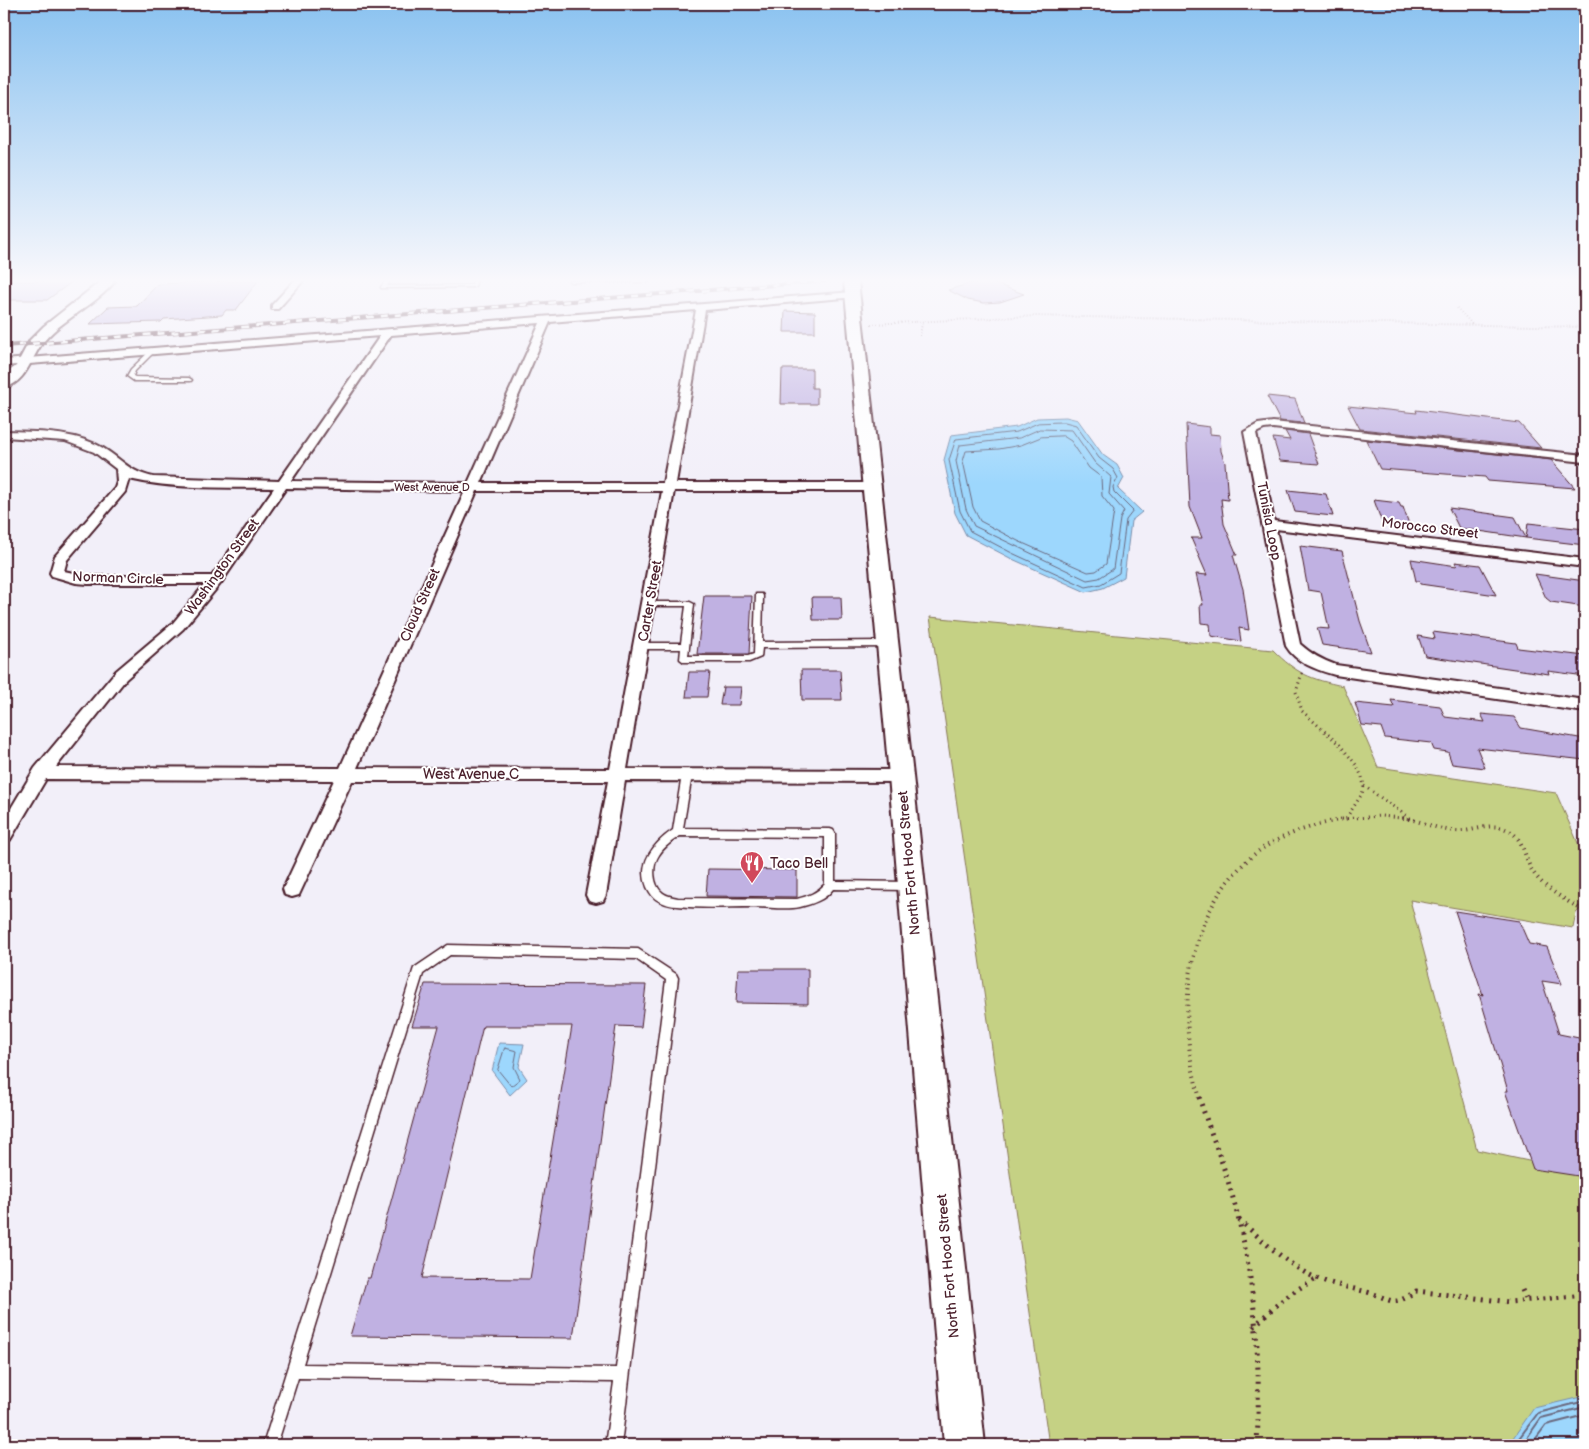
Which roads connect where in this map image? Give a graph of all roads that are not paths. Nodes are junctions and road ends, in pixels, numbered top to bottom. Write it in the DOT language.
graph roads {
  1 [pos="33,349"];
  2 [pos="182,349"];
  3 [pos="376,349"];
  4 [pos="534,349"];
  5 [pos="695,349"];
  6 [pos="859,349"];
  7 [pos="152,351"];
  8 [pos="26,361"];
  9 [pos="4,363"];
  10 [pos="188,380"];
  11 [pos="4,383"];
  12 [pos="4,434"];
  13 [pos="1585,458"];
  14 [pos="121,470"];
  15 [pos="281,485"];
  16 [pos="670,486"];
  17 [pos="472,487"];
  18 [pos="873,487"];
  19 [pos="1270,524"];
  20 [pos="1585,563"];
  21 [pos="216,580"];
  22 [pos="759,596"];
  23 [pos="649,604"];
  24 [pos="888,644"];
  25 [pos="758,645"];
  26 [pos="641,646"];
  27 [pos="685,646"];
  28 [pos="1585,706"];
  29 [pos="41,773"];
  30 [pos="346,774"];
  31 [pos="618,774"];
  32 [pos="688,775"];
  33 [pos="901,776"];
  34 [pos="678,832"];
  35 [pos="4,835"];
  36 [pos="830,885"];
  37 [pos="911,886"];
  38 [pos="292,889"];
  39 [pos="596,895"];
  40 [pos="293,1371"];
  41 [pos="622,1375"];
  42 [pos="270,1445"];
  43 [pos="613,1445"];
  44 [pos="965,1445"];
  1 -- 8 [label="main road"];
  2 -- 7 [label="street"];
  3 -- 15 [label="street, Washington Street"];
  4 -- 17 [label="street, Cloud Street"];
  5 -- 16 [label="street, Carter Street"];
  6 -- 18 [label="main road, North Fort Hood Street"];
  7 -- 8 [label="street"];
  7 -- 10 [label="lane"];
  8 -- 9 [label="street"];
  8 -- 11 [label="main road"];
  12 -- 14 [label="street, West Avenue D"];
  13 -- 19 [label="street, Tunisia Loop"];
  14 -- 15 [label="street, West Avenue D"];
  14 -- 21 [label="street, Norman Circle"];
  15 -- 17 [label="street, West Avenue D"];
  15 -- 21 [label="street, Washington Street"];
  16 -- 17 [label="street, West Avenue D"];
  16 -- 18 [label="street, West Avenue D"];
  16 -- 23 [label="street, Carter Street"];
  17 -- 30 [label="street, Cloud Street"];
  18 -- 24 [label="main road, North Fort Hood Street"];
  19 -- 20 [label="street, Morocco Street"];
  19 -- 28 [label="street, Tunisia Loop"];
  21 -- 29 [label="street, Washington Street"];
  22 -- 25 [label="lane"];
  23 -- 26 [label="street, Carter Street"];
  23 -- 27 [label="lane"];
  24 -- 25 [label="lane"];
  24 -- 33 [label="main road, North Fort Hood Street"];
  25 -- 27 [label="lane"];
  26 -- 27 [label="lane"];
  26 -- 31 [label="street, Carter Street"];
  29 -- 30 [label="street, West Avenue C"];
  29 -- 35 [label="street, Washington Street"];
  30 -- 31 [label="street, West Avenue C"];
  30 -- 38 [label="street, Cloud Street"];
  31 -- 32 [label="street, West Avenue C"];
  31 -- 39 [label="street, Carter Street"];
  32 -- 33 [label="street, West Avenue C"];
  32 -- 34 [label="lane"];
  33 -- 37 [label="main road, North Fort Hood Street"];
  34 -- 36 [label="lane"];
  34 -- 36 [label="lane"];
  36 -- 37 [label="lane"];
  37 -- 44 [label="main road, North Fort Hood Street"];
  40 -- 41 [label="lane"];
  40 -- 41 [label="lane"];
  40 -- 42 [label="lane"];
  41 -- 43 [label="lane"];
}
